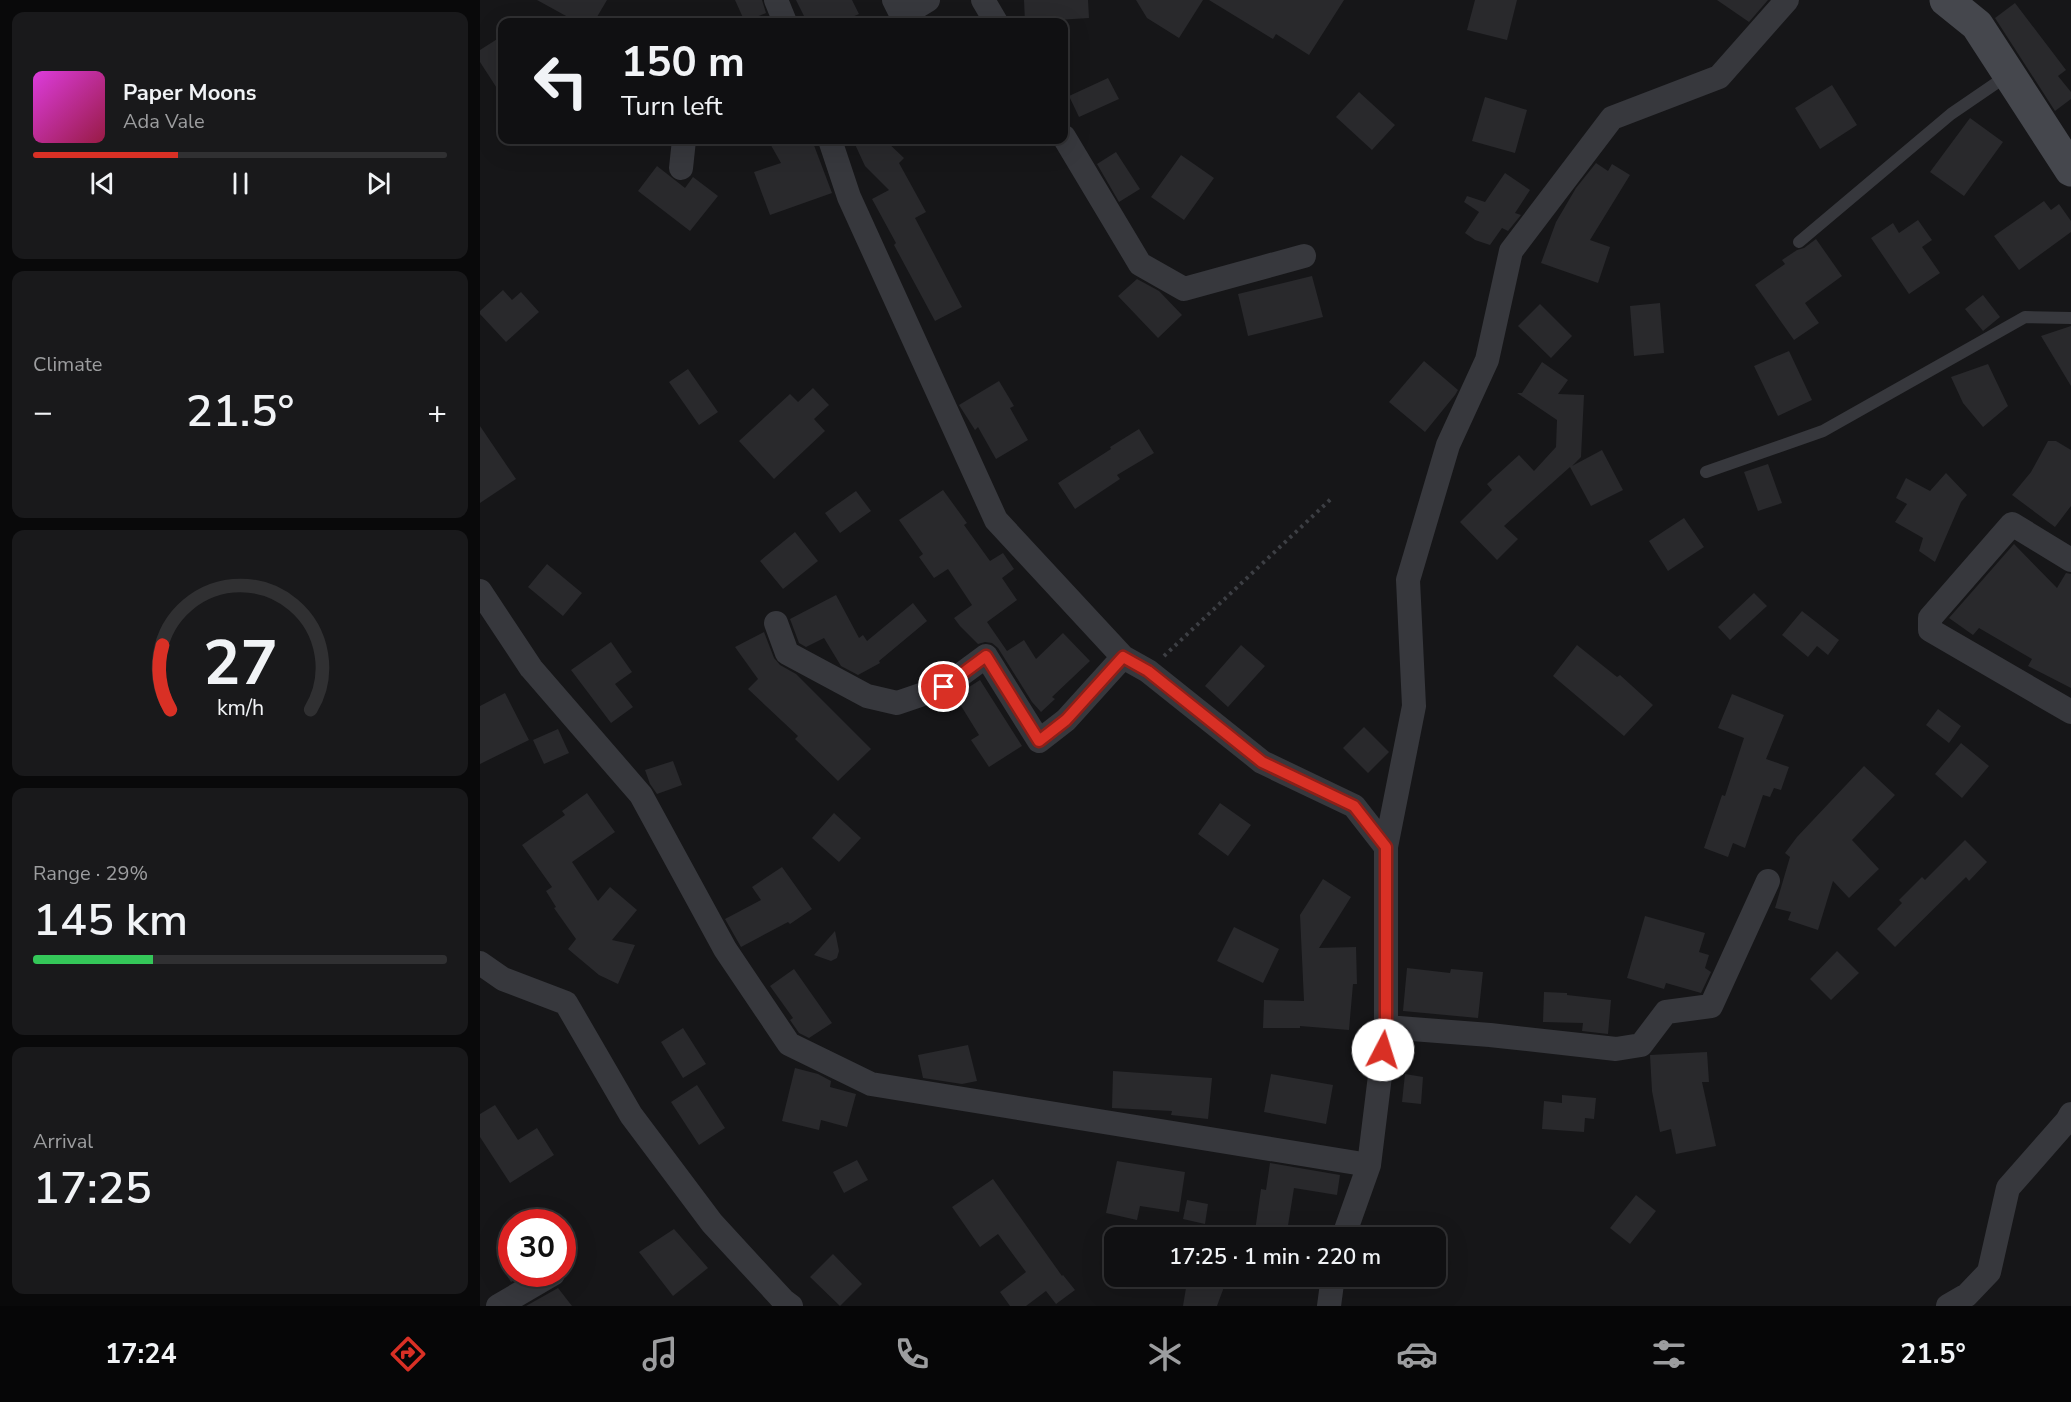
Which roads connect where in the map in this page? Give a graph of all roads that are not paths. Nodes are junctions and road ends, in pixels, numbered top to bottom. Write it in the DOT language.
graph roads {
  1 [pos="776,0"];
  2 [pos="894,0"];
  3 [pos="928,0"];
  4 [pos="982,0"];
  5 [pos="1787,0"];
  6 [pos="1946,0"];
  7 [pos="783,18"];
  8 [pos="993,18"];
  9 [pos="2009,74"];
  10 [pos="684,144"];
  11 [pos="831,144"];
  12 [pos="1068,144"];
  13 [pos="681,168"];
  14 [pos="2071,170"];
  15 [pos="1798,242"];
  16 [pos="1304,256"];
  17 [pos="2071,318"];
  18 [pos="1706,472"];
  19 [pos="2071,560"];
  20 [pos="480,591"];
  21 [pos="776,623"];
  22 [pos="1123,657"];
  23 [pos="2071,712"];
  24 [pos="1386,847"];
  25 [pos="1768,881"];
  26 [pos="480,963"];
  27 [pos="1386,1027"];
  28 [pos="2071,1114"];
  29 [pos="1369,1165"];
  30 [pos="1346,1227"];
  31 [pos="531,1287"];
  32 [pos="1332,1287"];
  33 [pos="498,1306"];
  34 [pos="791,1306"];
  35 [pos="1329,1306"];
  36 [pos="1948,1306"];
  1 -- 7 [label="street"];
  2 -- 3 [label="street"];
  4 -- 8 [label="street"];
  5 -- 24 [label="street"];
  6 -- 9 [label="main road"];
  9 -- 14 [label="main road"];
  9 -- 15 [label="lane"];
  10 -- 13 [label="street"];
  11 -- 22 [label="street"];
  12 -- 16 [label="street"];
  17 -- 18 [label="lane"];
  19 -- 23 [label="street"];
  20 -- 29 [label="street"];
  21 -- 22 [label="street"];
  22 -- 24 [label="street"];
  24 -- 27 [label="street"];
  25 -- 27 [label="street"];
  26 -- 34 [label="street"];
  27 -- 29 [label="street"];
  28 -- 36 [label="street"];
  29 -- 30 [label="street"];
  31 -- 33 [label="street"];
  32 -- 35 [label="street"];
}
